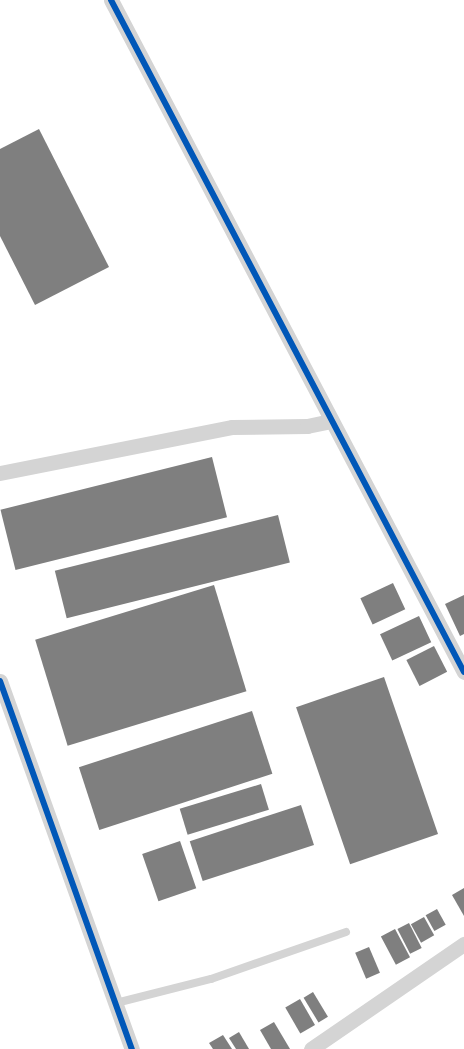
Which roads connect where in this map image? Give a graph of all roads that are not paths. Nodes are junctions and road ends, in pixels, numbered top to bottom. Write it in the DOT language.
graph roads {
  1 [pos="111,0"];
  2 [pos="331,421"];
  3 [pos="0,473"];
  4 [pos="464,672"];
  5 [pos="0,681"];
  6 [pos="346,932"];
  7 [pos="464,944"];
  8 [pos="116,1003"];
  9 [pos="132,1049"];
  10 [pos="311,1049"];
  1 -- 2 [label="street"];
  2 -- 3 [label="street"];
  2 -- 4 [label="street"];
  5 -- 8 [label="street"];
  6 -- 8 [label="lane"];
  7 -- 10 [label="street"];
  8 -- 9 [label="street"];
}
